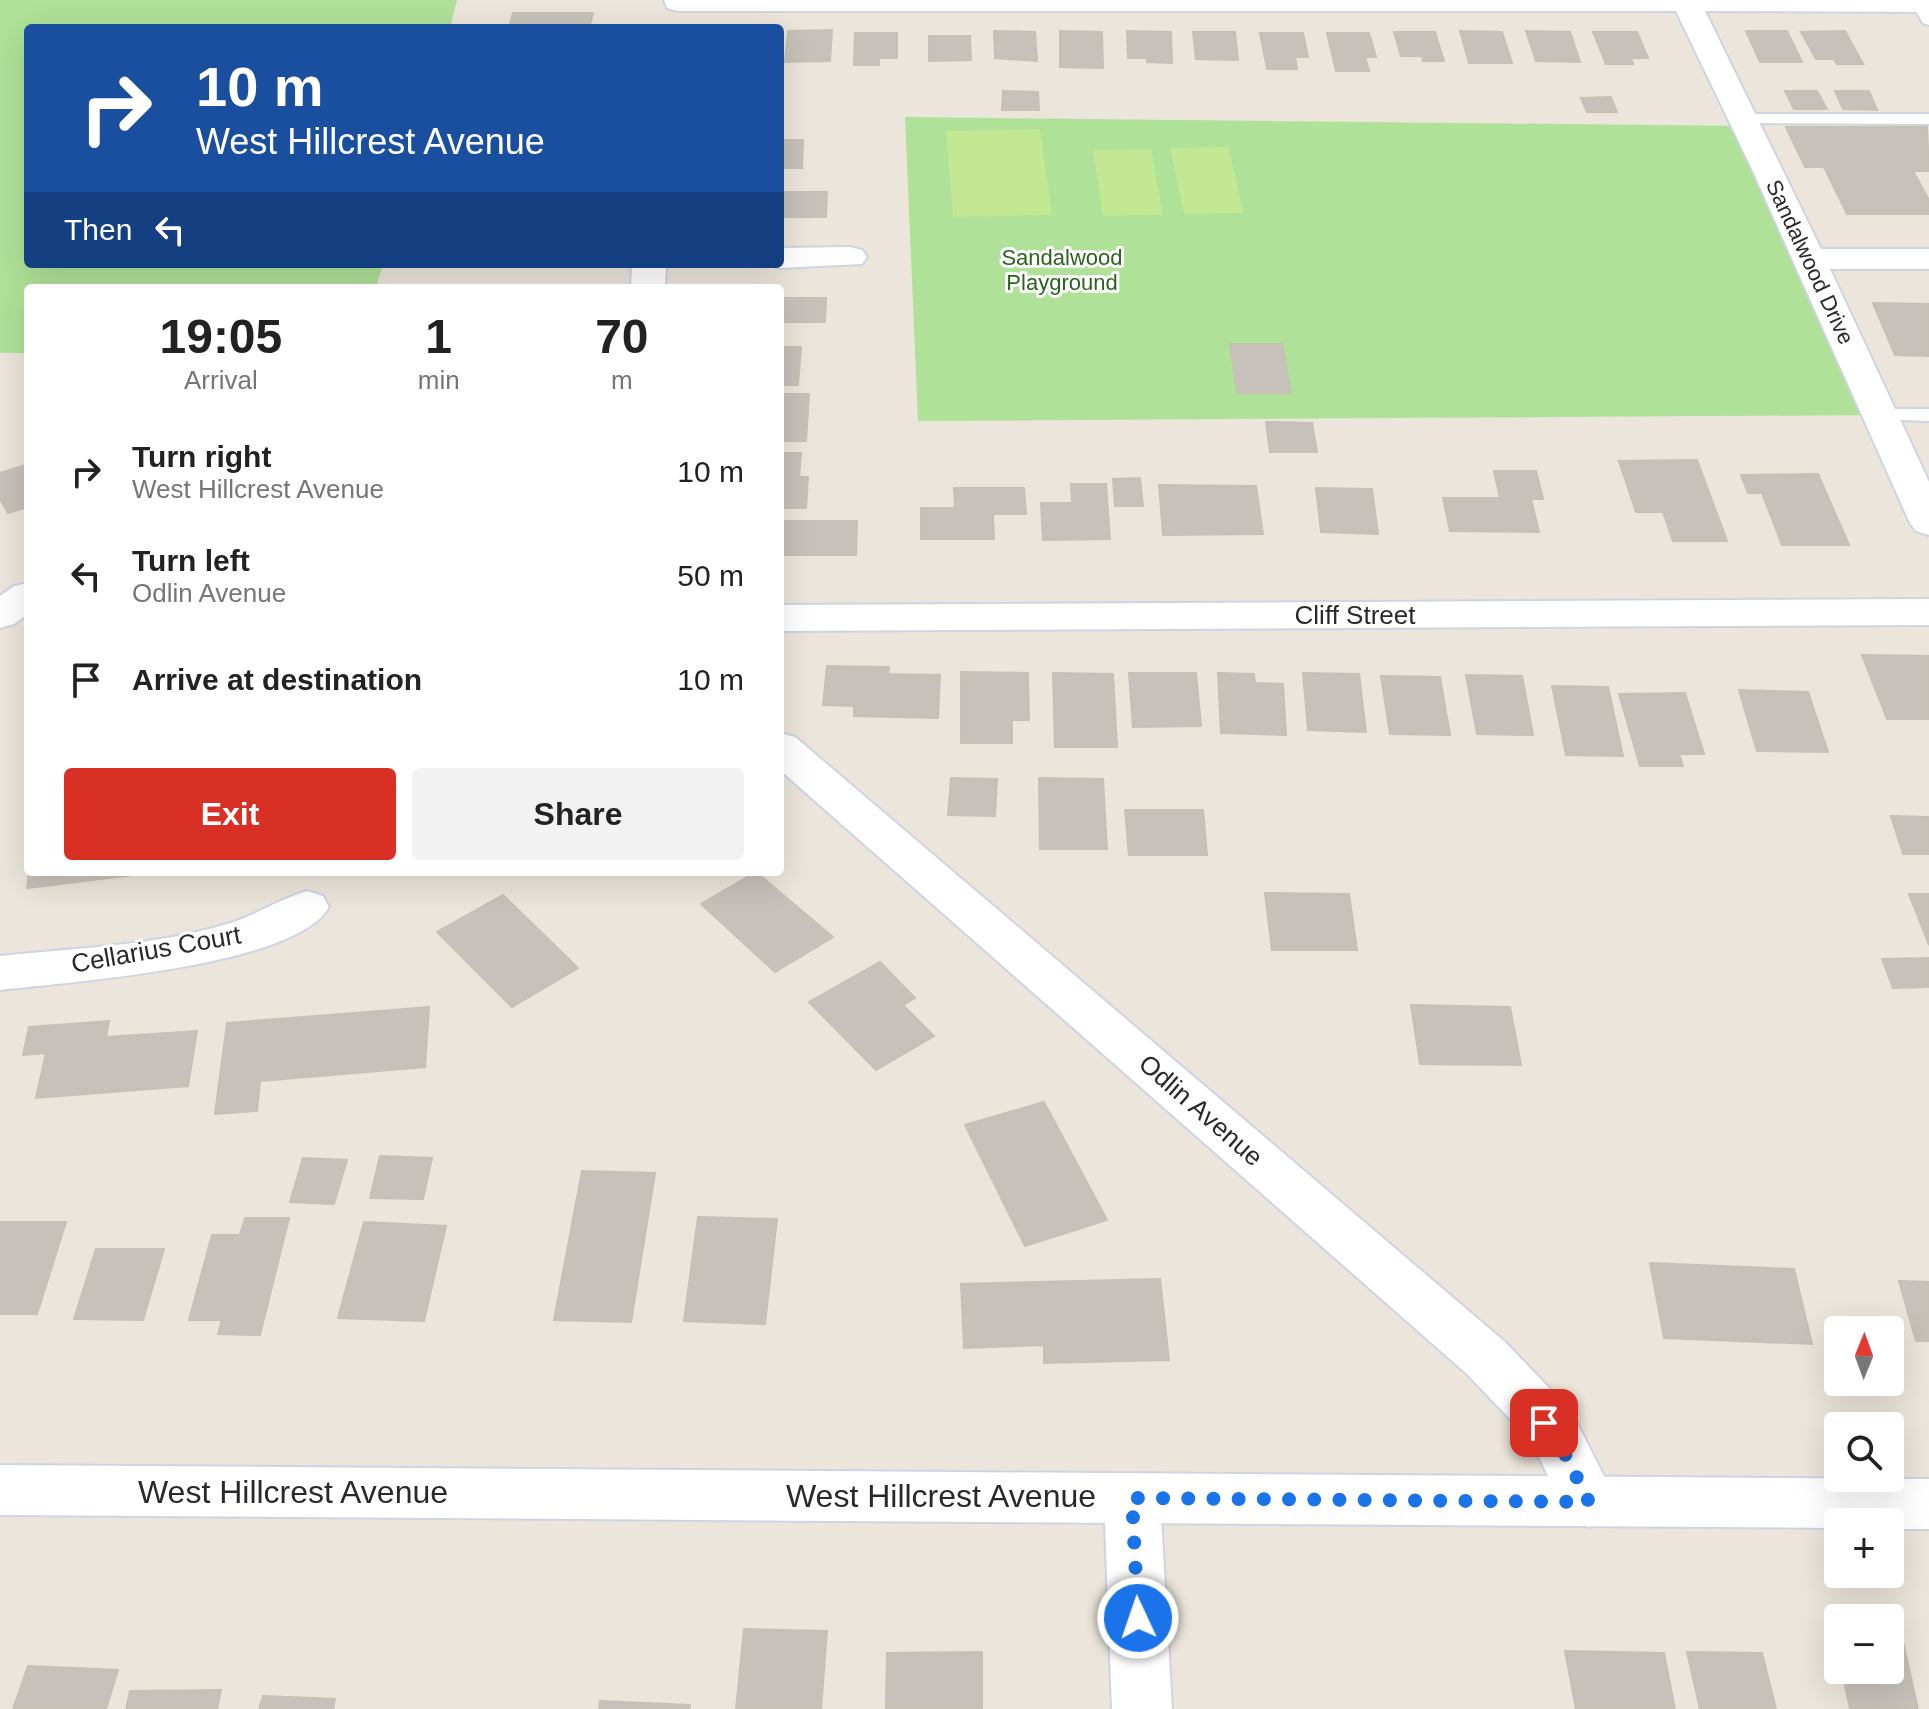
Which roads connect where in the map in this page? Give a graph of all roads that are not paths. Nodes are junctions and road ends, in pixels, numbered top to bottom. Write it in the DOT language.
graph roads {
  1 [pos="918,1"];
  2 [pos="1686,3"];
  3 [pos="1926,9"];
  4 [pos="674,10"];
  5 [pos="1744,119"];
  6 [pos="1929,119"];
  7 [pos="850,257"];
  8 [pos="784,258"];
  9 [pos="1810,259"];
  10 [pos="1929,259"];
  11 [pos="1880,415"];
  12 [pos="1929,415"];
  13 [pos="1929,523"];
  14 [pos="24,598"];
  15 [pos="1929,612"];
  16 [pos="0,615"];
  17 [pos="784,618"];
  18 [pos="784,750"];
  19 [pos="307,907"];
  20 [pos="0,973"];
  21 [pos="0,1490"];
  22 [pos="1132,1498"];
  23 [pos="1589,1502"];
  24 [pos="1929,1504"];
  25 [pos="1142,1709"];
  1 -- 2 [label="street"];
  1 -- 4 [label="street"];
  2 -- 3 [label="street"];
  2 -- 5 [label="street, Sandalwood Drive"];
  5 -- 6 [label="lane"];
  5 -- 9 [label="street, Sandalwood Drive"];
  7 -- 8 [label="street"];
  9 -- 10 [label="street"];
  9 -- 11 [label="street, Sandalwood Drive"];
  11 -- 12 [label="lane"];
  11 -- 13 [label="street, Sandalwood Drive"];
  14 -- 16 [label="street"];
  15 -- 17 [label="street, Cliff Street"];
  18 -- 23 [label="street, Odlin Avenue"];
  19 -- 20 [label="street, Cellarius Court"];
  21 -- 22 [label="street, West Hillcrest Avenue"];
  22 -- 23 [label="street, West Hillcrest Avenue"];
  22 -- 25 [label="street"];
  23 -- 24 [label="street, West Hillcrest Avenue"];
}
